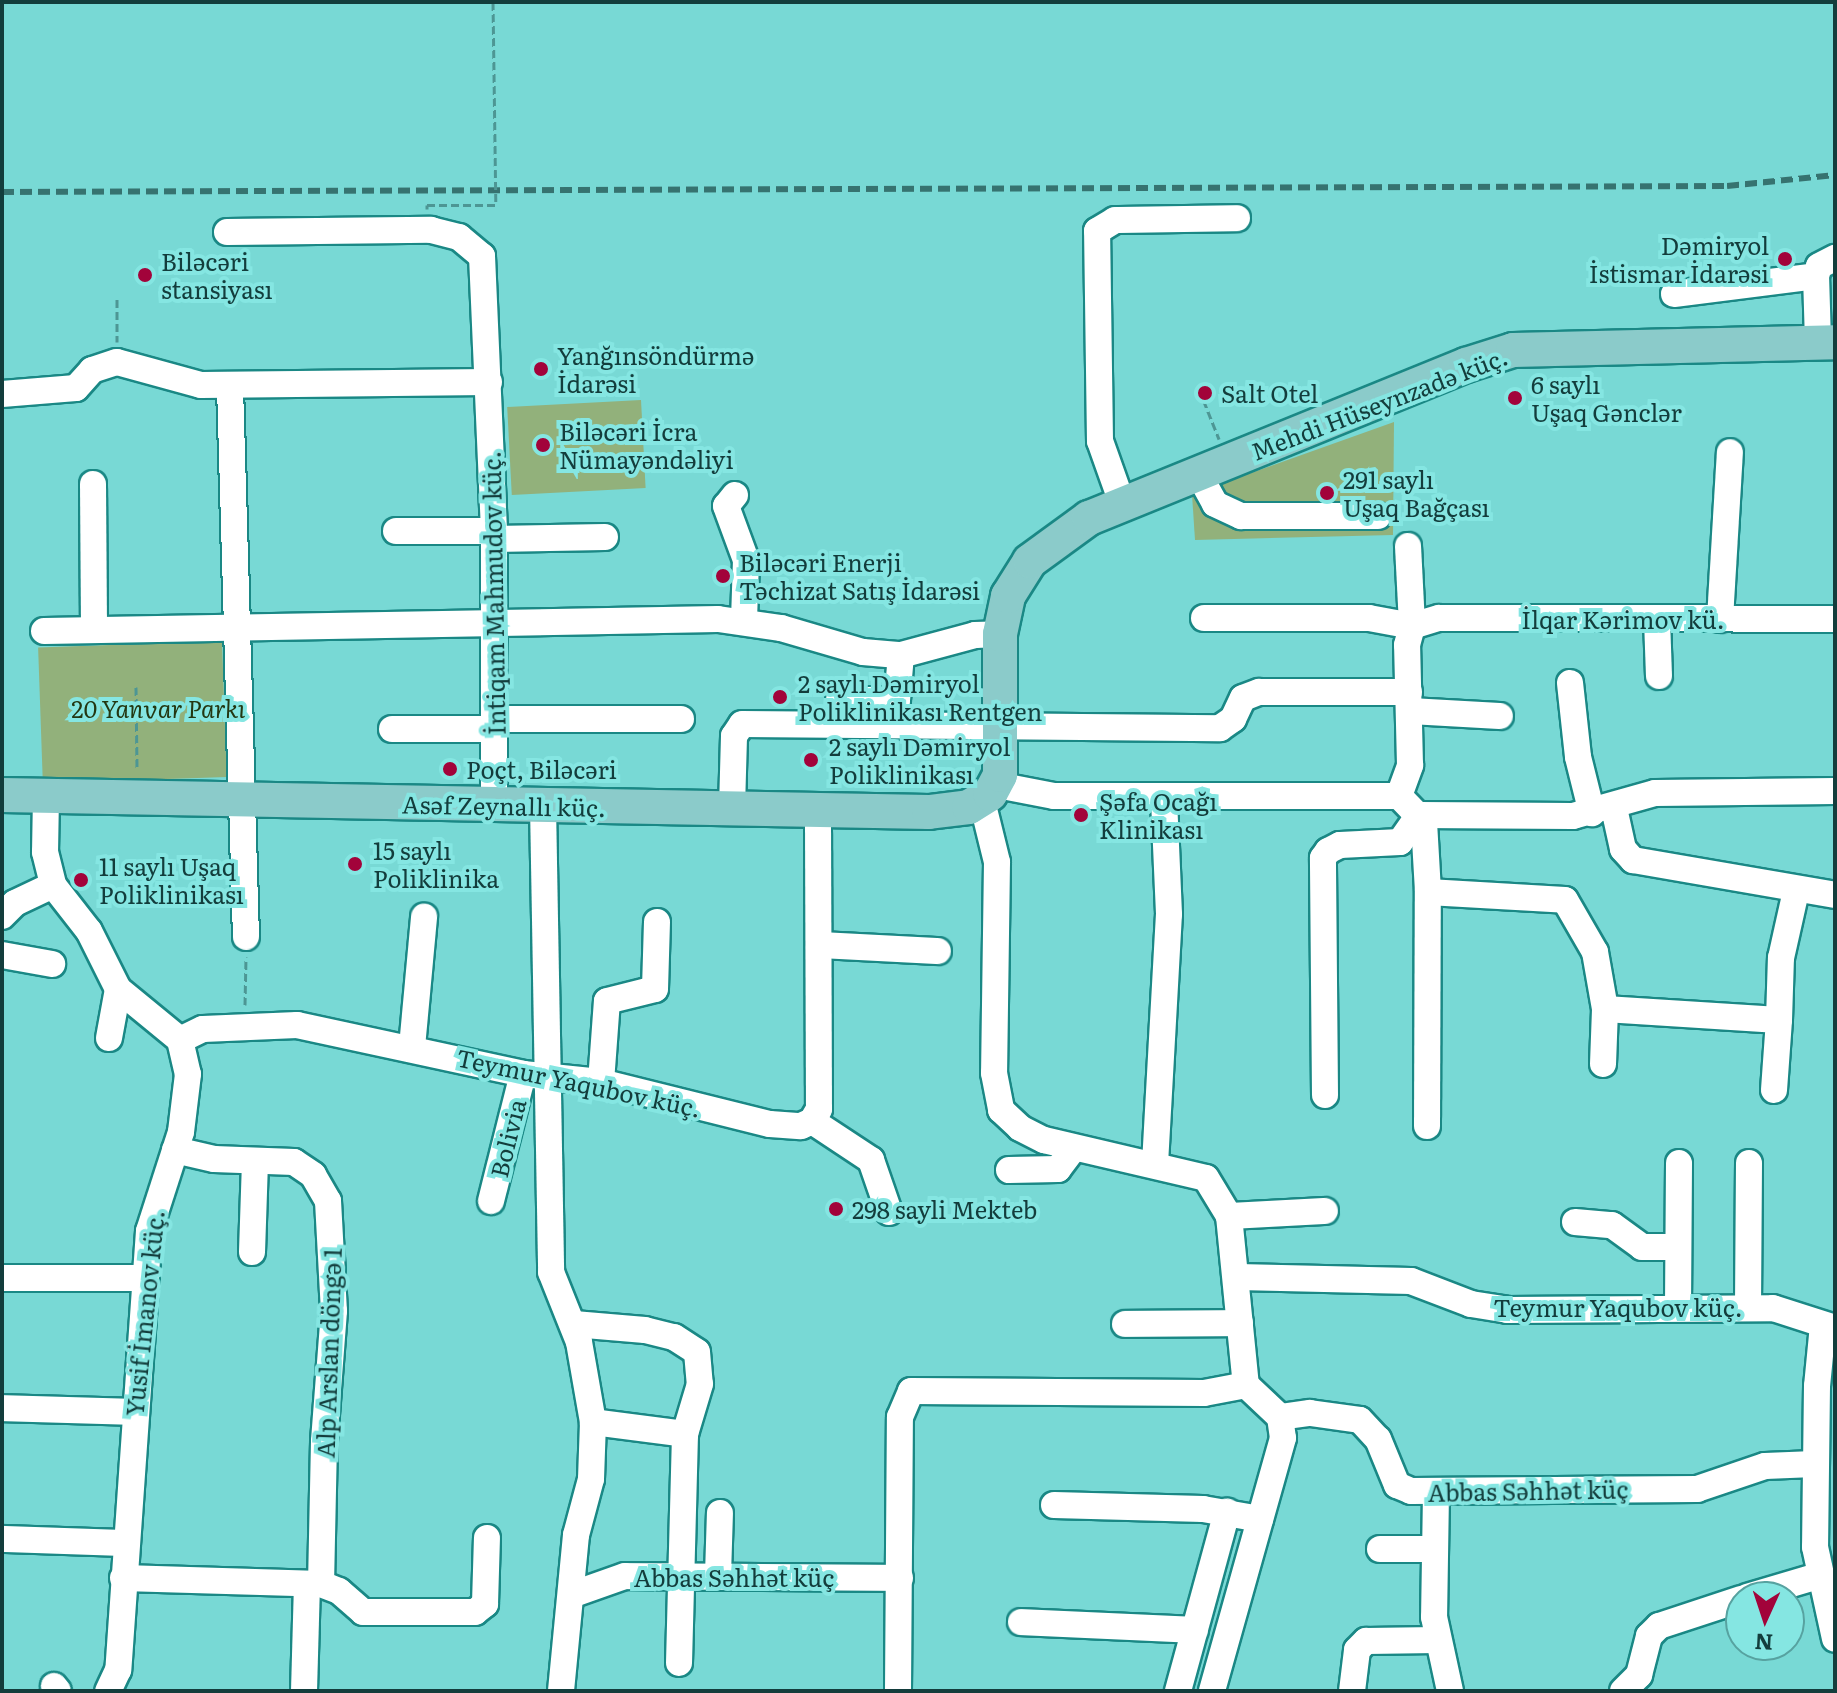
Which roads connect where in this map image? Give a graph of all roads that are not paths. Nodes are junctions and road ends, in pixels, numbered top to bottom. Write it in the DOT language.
graph roads {
  1 [pos="1237,218"];
  2 [pos="227,232"];
  3 [pos="1825,267"];
  4 [pos="1674,294"];
  5 [pos="1827,342"];
  6 [pos="489,382"];
  7 [pos="230,386"];
  8 [pos="2,394"];
  9 [pos="1730,452"];
  10 [pos="1213,467"];
  11 [pos="93,484"];
  12 [pos="735,495"];
  13 [pos="1122,503"];
  14 [pos="1378,516"];
  15 [pos="396,531"];
  16 [pos="494,535"];
  17 [pos="605,537"];
  18 [pos="1408,546"];
  19 [pos="1204,618"];
  20 [pos="1657,619"];
  21 [pos="1720,619"];
  22 [pos="1835,619"];
  23 [pos="744,621"];
  24 [pos="494,622"];
  25 [pos="1412,626"];
  26 [pos="236,627"];
  27 [pos="94,630"];
  28 [pos="44,631"];
  29 [pos="1000,634"];
  30 [pos="901,655"];
  31 [pos="1659,676"];
  32 [pos="1570,683"];
  33 [pos="839,700"];
  34 [pos="1409,702"];
  35 [pos="1500,716"];
  36 [pos="681,719"];
  37 [pos="495,724"];
  38 [pos="392,729"];
  39 [pos="1001,729"];
  40 [pos="1835,791"];
  41 [pos="989,793"];
  42 [pos="2,795"];
  43 [pos="46,796"];
  44 [pos="1399,796"];
  45 [pos="1164,798"];
  46 [pos="242,800"];
  47 [pos="494,804"];
  48 [pos="543,805"];
  49 [pos="732,808"];
  50 [pos="818,809"];
  51 [pos="1603,810"];
  52 [pos="1419,815"];
  53 [pos="53,885"];
  54 [pos="1796,891"];
  55 [pos="1428,892"];
  56 [pos="1835,895"];
  57 [pos="6,907"];
  58 [pos="424,917"];
  59 [pos="657,922"];
  60 [pos="246,937"];
  61 [pos="819,945"];
  62 [pos="938,951"];
  63 [pos="2,955"];
  64 [pos="52,964"];
  65 [pos="118,989"];
  66 [pos="1605,1009"];
  67 [pos="1779,1020"];
  68 [pos="109,1038"];
  69 [pos="180,1040"];
  70 [pos="412,1047"];
  71 [pos="1603,1064"];
  72 [pos="535,1075"];
  73 [pos="601,1082"];
  74 [pos="1774,1090"];
  75 [pos="1325,1095"];
  76 [pos="812,1121"];
  77 [pos="1427,1126"];
  78 [pos="1074,1148"];
  79 [pos="175,1150"];
  80 [pos="255,1161"];
  81 [pos="1679,1163"];
  82 [pos="1749,1163"];
  83 [pos="1155,1164"];
  84 [pos="1009,1170"];
  85 [pos="491,1201"];
  86 [pos="1325,1211"];
  87 [pos="889,1212"];
  88 [pos="1229,1216"];
  89 [pos="1575,1222"];
  90 [pos="1678,1247"];
  91 [pos="252,1252"];
  92 [pos="1238,1277"];
  93 [pos="2,1278"];
  94 [pos="144,1278"];
  95 [pos="1748,1306"];
  96 [pos="1678,1307"];
  97 [pos="1240,1323"];
  98 [pos="574,1324"];
  99 [pos="1125,1324"];
  100 [pos="1829,1327"];
  101 [pos="1246,1385"];
  102 [pos="2,1408"];
  103 [pos="133,1412"];
  104 [pos="1280,1417"];
  105 [pos="593,1422"];
  106 [pos="685,1434"];
  107 [pos="1814,1464"];
  108 [pos="1436,1493"];
  109 [pos="1824,1495"];
  110 [pos="1054,1505"];
  111 [pos="1227,1512"];
  112 [pos="720,1513"];
  113 [pos="1260,1519"];
  114 [pos="487,1538"];
  115 [pos="2,1539"];
  116 [pos="125,1543"];
  117 [pos="1380,1549"];
  118 [pos="1435,1549"];
  119 [pos="683,1574"];
  120 [pos="718,1575"];
  121 [pos="1818,1576"];
  122 [pos="123,1578"];
  123 [pos="900,1578"];
  124 [pos="1801,1581"];
  125 [pos="314,1584"];
  126 [pos="571,1595"];
  127 [pos="1725,1604"];
  128 [pos="1021,1622"];
  129 [pos="1195,1630"];
  130 [pos="1835,1639"];
  131 [pos="1437,1640"];
  132 [pos="679,1663"];
  133 [pos="108,1691"];
  134 [pos="304,1691"];
  135 [pos="561,1691"];
  136 [pos="898,1691"];
  137 [pos="1178,1691"];
  138 [pos="1212,1691"];
  139 [pos="1352,1691"];
  140 [pos="1450,1691"];
  141 [pos="1623,1691"];
  1 -- 13 [label="street"];
  2 -- 6 [label="street, İntiqam Mahmudov küç."];
  3 -- 4 [label="street"];
  3 -- 5 [label="street"];
  5 -- 10 [label="main road, Mehdi Hüseynzadə küç."];
  6 -- 7 [label="street"];
  6 -- 16 [label="street, İntiqam Mahmudov küç."];
  7 -- 8 [label="street"];
  7 -- 26 [label="street"];
  9 -- 21 [label="street"];
  10 -- 13 [label="main road, Mehdi Hüseynzadə küç."];
  10 -- 14 [label="street"];
  11 -- 27 [label="street"];
  12 -- 23 [label="street"];
  13 -- 29 [label="main road, Mehdi Hüseynzadə küç."];
  15 -- 16 [label="street"];
  16 -- 17 [label="street"];
  16 -- 24 [label="street, İntiqam Mahmudov küç."];
  18 -- 25 [label="street"];
  19 -- 25 [label="street"];
  20 -- 21 [label="street, İlqar Kərimov kü."];
  20 -- 25 [label="street, İlqar Kərimov kü."];
  20 -- 31 [label="street"];
  21 -- 22 [label="street, İlqar Kərimov kü."];
  23 -- 24 [label="street"];
  23 -- 30 [label="street"];
  24 -- 26 [label="street"];
  24 -- 37 [label="street, İntiqam Mahmudov küç."];
  25 -- 34 [label="street"];
  26 -- 27 [label="street"];
  26 -- 46 [label="street"];
  27 -- 28 [label="street"];
  29 -- 30 [label="street"];
  29 -- 39 [label="main road"];
  30 -- 33 [label="street"];
  32 -- 51 [label="street"];
  34 -- 35 [label="street"];
  34 -- 39 [label="street"];
  34 -- 44 [label="street"];
  36 -- 37 [label="street"];
  37 -- 38 [label="street"];
  37 -- 47 [label="street, İntiqam Mahmudov küç."];
  39 -- 41 [label="main road"];
  39 -- 49 [label="street"];
  40 -- 51 [label="street"];
  41 -- 45 [label="street, Asəf Zeynallı küç."];
  41 -- 50 [label="main road, Asəf Zeynallı küç."];
  41 -- 78 [label="street"];
  42 -- 43 [label="main road, Asəf Zeynallı küç."];
  43 -- 46 [label="main road, Asəf Zeynallı küç."];
  43 -- 53 [label="street"];
  44 -- 45 [label="street, Asəf Zeynallı küç."];
  44 -- 52 [label="street"];
  45 -- 83 [label="street"];
  46 -- 47 [label="main road, Asəf Zeynallı küç."];
  46 -- 60 [label="street"];
  47 -- 48 [label="main road, Asəf Zeynallı küç."];
  48 -- 49 [label="main road, Asəf Zeynallı küç."];
  48 -- 72 [label="street"];
  49 -- 50 [label="main road, Asəf Zeynallı küç."];
  50 -- 61 [label="street"];
  51 -- 52 [label="street"];
  51 -- 54 [label="street"];
  52 -- 55 [label="street"];
  52 -- 75 [label="street"];
  53 -- 57 [label="street"];
  53 -- 65 [label="street"];
  54 -- 56 [label="street"];
  54 -- 67 [label="street"];
  55 -- 66 [label="street"];
  55 -- 77 [label="street"];
  58 -- 70 [label="street"];
  59 -- 73 [label="street"];
  61 -- 62 [label="street"];
  61 -- 76 [label="street"];
  63 -- 64 [label="street"];
  65 -- 68 [label="street"];
  65 -- 69 [label="street"];
  66 -- 67 [label="street"];
  66 -- 71 [label="street"];
  67 -- 74 [label="street"];
  69 -- 70 [label="street, Teymur Yaqubov küç."];
  69 -- 79 [label="street, Yusif İmanov küç."];
  70 -- 72 [label="street, Teymur Yaqubov küç."];
  72 -- 73 [label="street, Teymur Yaqubov küç."];
  72 -- 85 [label="street, Bolivia"];
  72 -- 98 [label="street"];
  73 -- 76 [label="street, Teymur Yaqubov küç."];
  76 -- 87 [label="street"];
  78 -- 83 [label="street"];
  78 -- 84 [label="street"];
  79 -- 80 [label="street, Alp Arslan döngə 1"];
  79 -- 94 [label="street, Yusif İmanov küç."];
  80 -- 91 [label="street"];
  80 -- 125 [label="street, Alp Arslan döngə 1"];
  81 -- 90 [label="street"];
  82 -- 95 [label="street"];
  83 -- 88 [label="street"];
  86 -- 88 [label="street"];
  88 -- 92 [label="street"];
  89 -- 90 [label="street"];
  90 -- 96 [label="street"];
  92 -- 96 [label="street, Teymur Yaqubov küç."];
  92 -- 97 [label="street"];
  93 -- 94 [label="street"];
  94 -- 103 [label="street, Yusif İmanov küç."];
  95 -- 96 [label="street, Teymur Yaqubov küç."];
  95 -- 100 [label="street, Teymur Yaqubov küç."];
  97 -- 99 [label="street"];
  97 -- 101 [label="street"];
  98 -- 105 [label="street"];
  98 -- 106 [label="street"];
  100 -- 107 [label="street"];
  101 -- 104 [label="street"];
  101 -- 123 [label="street"];
  102 -- 103 [label="street"];
  103 -- 116 [label="street, Yusif İmanov küç."];
  104 -- 108 [label="street, Abbas Səhhət küç"];
  104 -- 113 [label="street"];
  105 -- 106 [label="street"];
  105 -- 126 [label="street"];
  106 -- 119 [label="street"];
  107 -- 108 [label="street, Abbas Səhhət küç"];
  107 -- 109 [label="street"];
  108 -- 118 [label="street"];
  109 -- 121 [label="street"];
  110 -- 111 [label="street"];
  111 -- 113 [label="street"];
  111 -- 129 [label="street"];
  112 -- 120 [label="street"];
  113 -- 138 [label="street"];
  114 -- 125 [label="street"];
  115 -- 116 [label="street"];
  116 -- 122 [label="street, Yusif İmanov küç."];
  117 -- 118 [label="street"];
  118 -- 131 [label="street"];
  119 -- 120 [label="street, Abbas Səhhət küç"];
  119 -- 126 [label="street, Abbas Səhhət küç"];
  119 -- 132 [label="street"];
  120 -- 123 [label="street, Abbas Səhhət küç"];
  121 -- 124 [label="street"];
  121 -- 130 [label="street"];
  122 -- 125 [label="street"];
  122 -- 133 [label="street, Yusif İmanov küç."];
  123 -- 136 [label="street"];
  125 -- 134 [label="street"];
  126 -- 135 [label="street"];
  127 -- 141 [label="street"];
  128 -- 129 [label="street"];
  129 -- 137 [label="street"];
  131 -- 139 [label="street"];
  131 -- 140 [label="street"];
}
